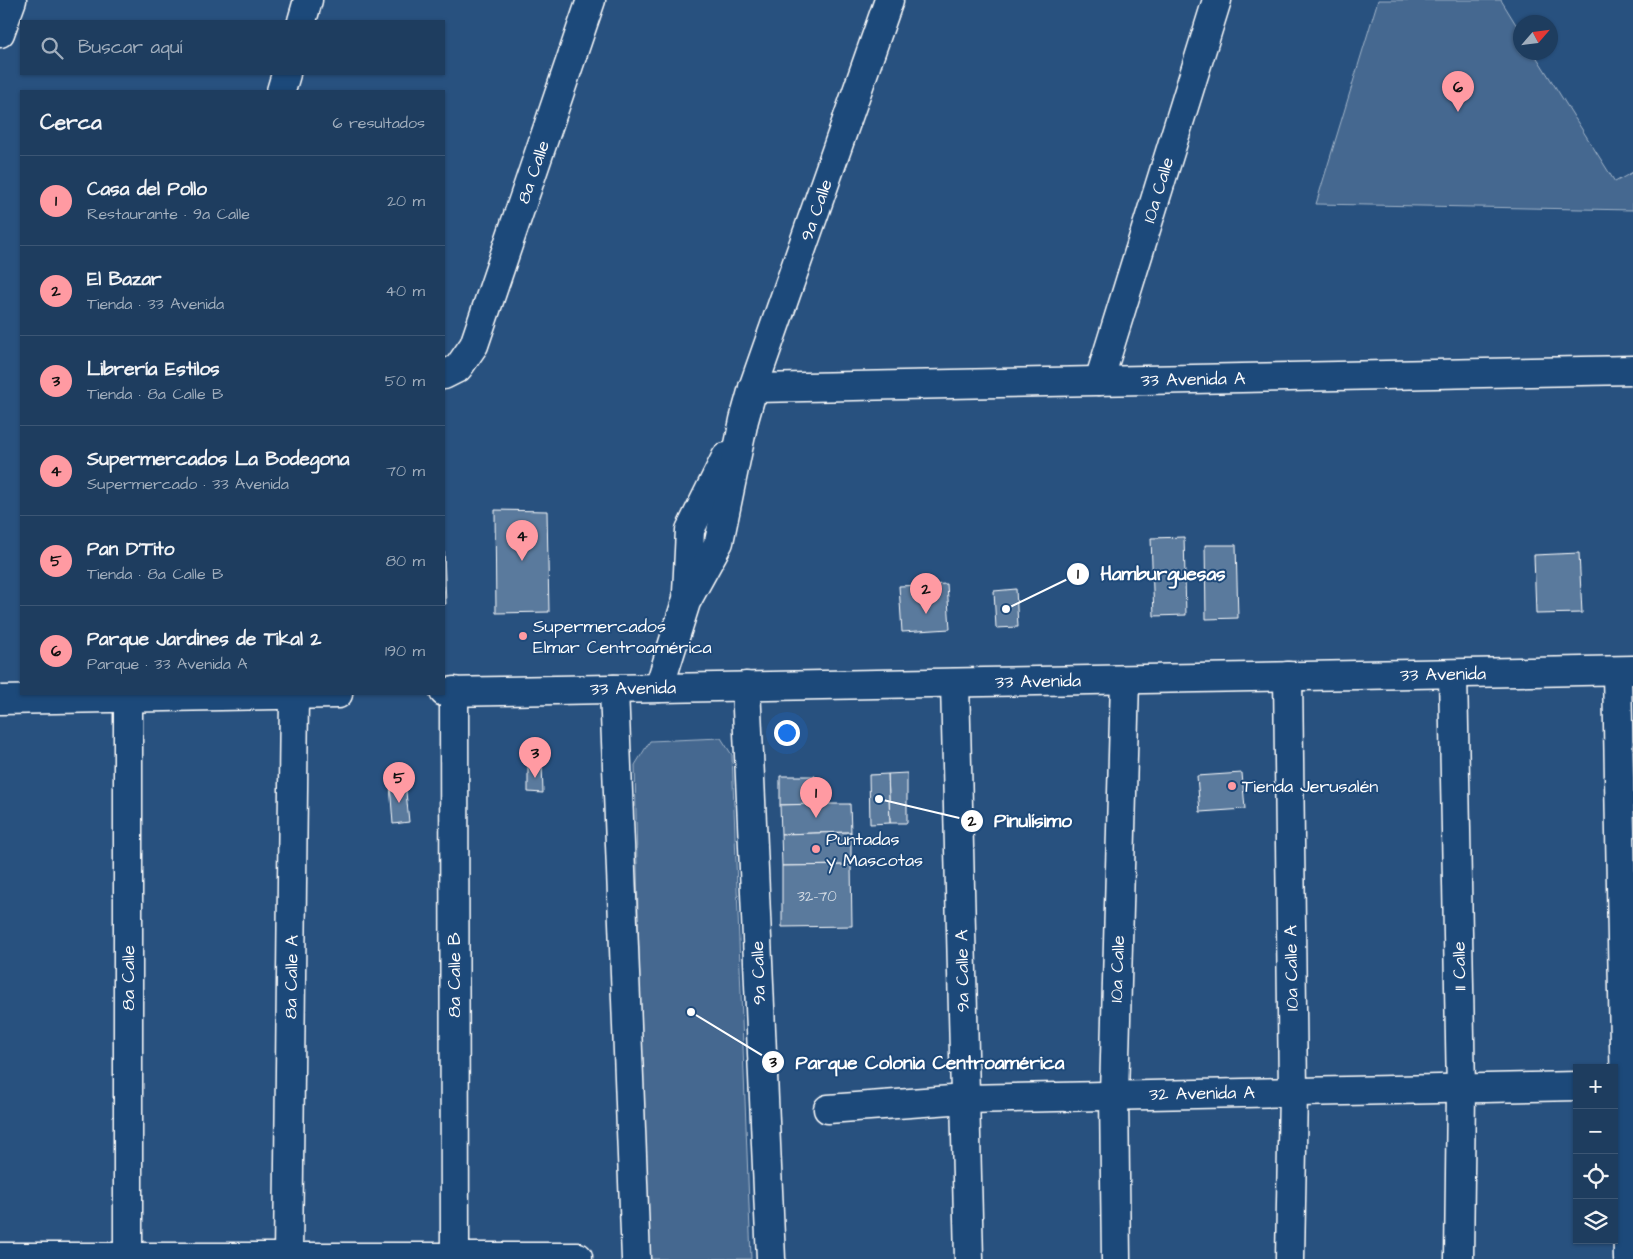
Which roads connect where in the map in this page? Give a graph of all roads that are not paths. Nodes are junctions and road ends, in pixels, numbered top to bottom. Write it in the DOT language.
graph roads {
  1 [pos="12,0"];
  2 [pos="308,0"];
  3 [pos="591,0"];
  4 [pos="889,0"];
  5 [pos="1217,0"];
  6 [pos="302,20"];
  7 [pos="0,33"];
  8 [pos="286,75"];
  9 [pos="281,90"];
  10 [pos="1633,370"];
  11 [pos="445,374"];
  12 [pos="1099,381"];
  13 [pos="753,388"];
  14 [pos="1625,670"];
  15 [pos="1453,674"];
  16 [pos="1288,676"];
  17 [pos="1125,680"];
  18 [pos="956,683"];
  19 [pos="746,686"];
  20 [pos="660,688"];
  21 [pos="614,689"];
  22 [pos="449,692"];
  23 [pos="294,695"];
  24 [pos="58,696"];
  25 [pos="128,698"];
  26 [pos="0,700"];
  27 [pos="1624,1084"];
  28 [pos="1573,1086"];
  29 [pos="1461,1090"];
  30 [pos="1293,1091"];
  31 [pos="1114,1095"];
  32 [pos="965,1099"];
  33 [pos="828,1109"];
  34 [pos="0,1257"];
  35 [pos="578,1257"];
  36 [pos="128,1258"];
  37 [pos="288,1258"];
  38 [pos="455,1258"];
  39 [pos="636,1259"];
  40 [pos="771,1259"];
  41 [pos="969,1259"];
  42 [pos="1116,1259"];
  43 [pos="1290,1259"];
  44 [pos="1459,1259"];
  45 [pos="1628,1259"];
  1 -- 7 [label="street"];
  2 -- 6 [label="street"];
  3 -- 11 [label="street, 8a Calle"];
  4 -- 13 [label="street, 9a Calle"];
  5 -- 12 [label="street, 10a Calle"];
  8 -- 9 [label="street"];
  10 -- 12 [label="street, 33 Avenida A"];
  12 -- 13 [label="street, 33 Avenida A"];
  13 -- 20 [label="street, 9a Calle"];
  14 -- 15 [label="street, 33 Avenida"];
  14 -- 27 [label="street"];
  15 -- 16 [label="street, 33 Avenida"];
  15 -- 29 [label="street, 11 Calle"];
  16 -- 17 [label="street, 33 Avenida"];
  16 -- 30 [label="street, 10a Calle A"];
  17 -- 18 [label="street, 33 Avenida"];
  17 -- 31 [label="street, 10a Calle"];
  18 -- 19 [label="street, 33 Avenida"];
  18 -- 32 [label="street, 9a Calle A"];
  19 -- 20 [label="street, 33 Avenida"];
  19 -- 40 [label="street, 9a Calle"];
  20 -- 21 [label="street, 33 Avenida"];
  21 -- 22 [label="street, 33 Avenida"];
  21 -- 39 [label="street"];
  22 -- 38 [label="street, 8a Calle B"];
  23 -- 25 [label="street"];
  23 -- 37 [label="street, 8a Calle A"];
  24 -- 25 [label="street"];
  24 -- 26 [label="street"];
  25 -- 36 [label="street, 8a Calle"];
  27 -- 45 [label="street"];
  28 -- 29 [label="street, 32 Avenida A"];
  29 -- 30 [label="street, 32 Avenida A"];
  29 -- 44 [label="street, 11 Calle"];
  30 -- 31 [label="street, 32 Avenida A"];
  30 -- 43 [label="street, 10a Calle A"];
  31 -- 32 [label="street, 32 Avenida A"];
  31 -- 42 [label="street, 10a Calle"];
  32 -- 33 [label="street, 32 Avenida A"];
  32 -- 41 [label="street, 9a Calle A"];
  34 -- 36 [label="street"];
  35 -- 38 [label="street"];
  36 -- 37 [label="street"];
  37 -- 38 [label="street"];
}
